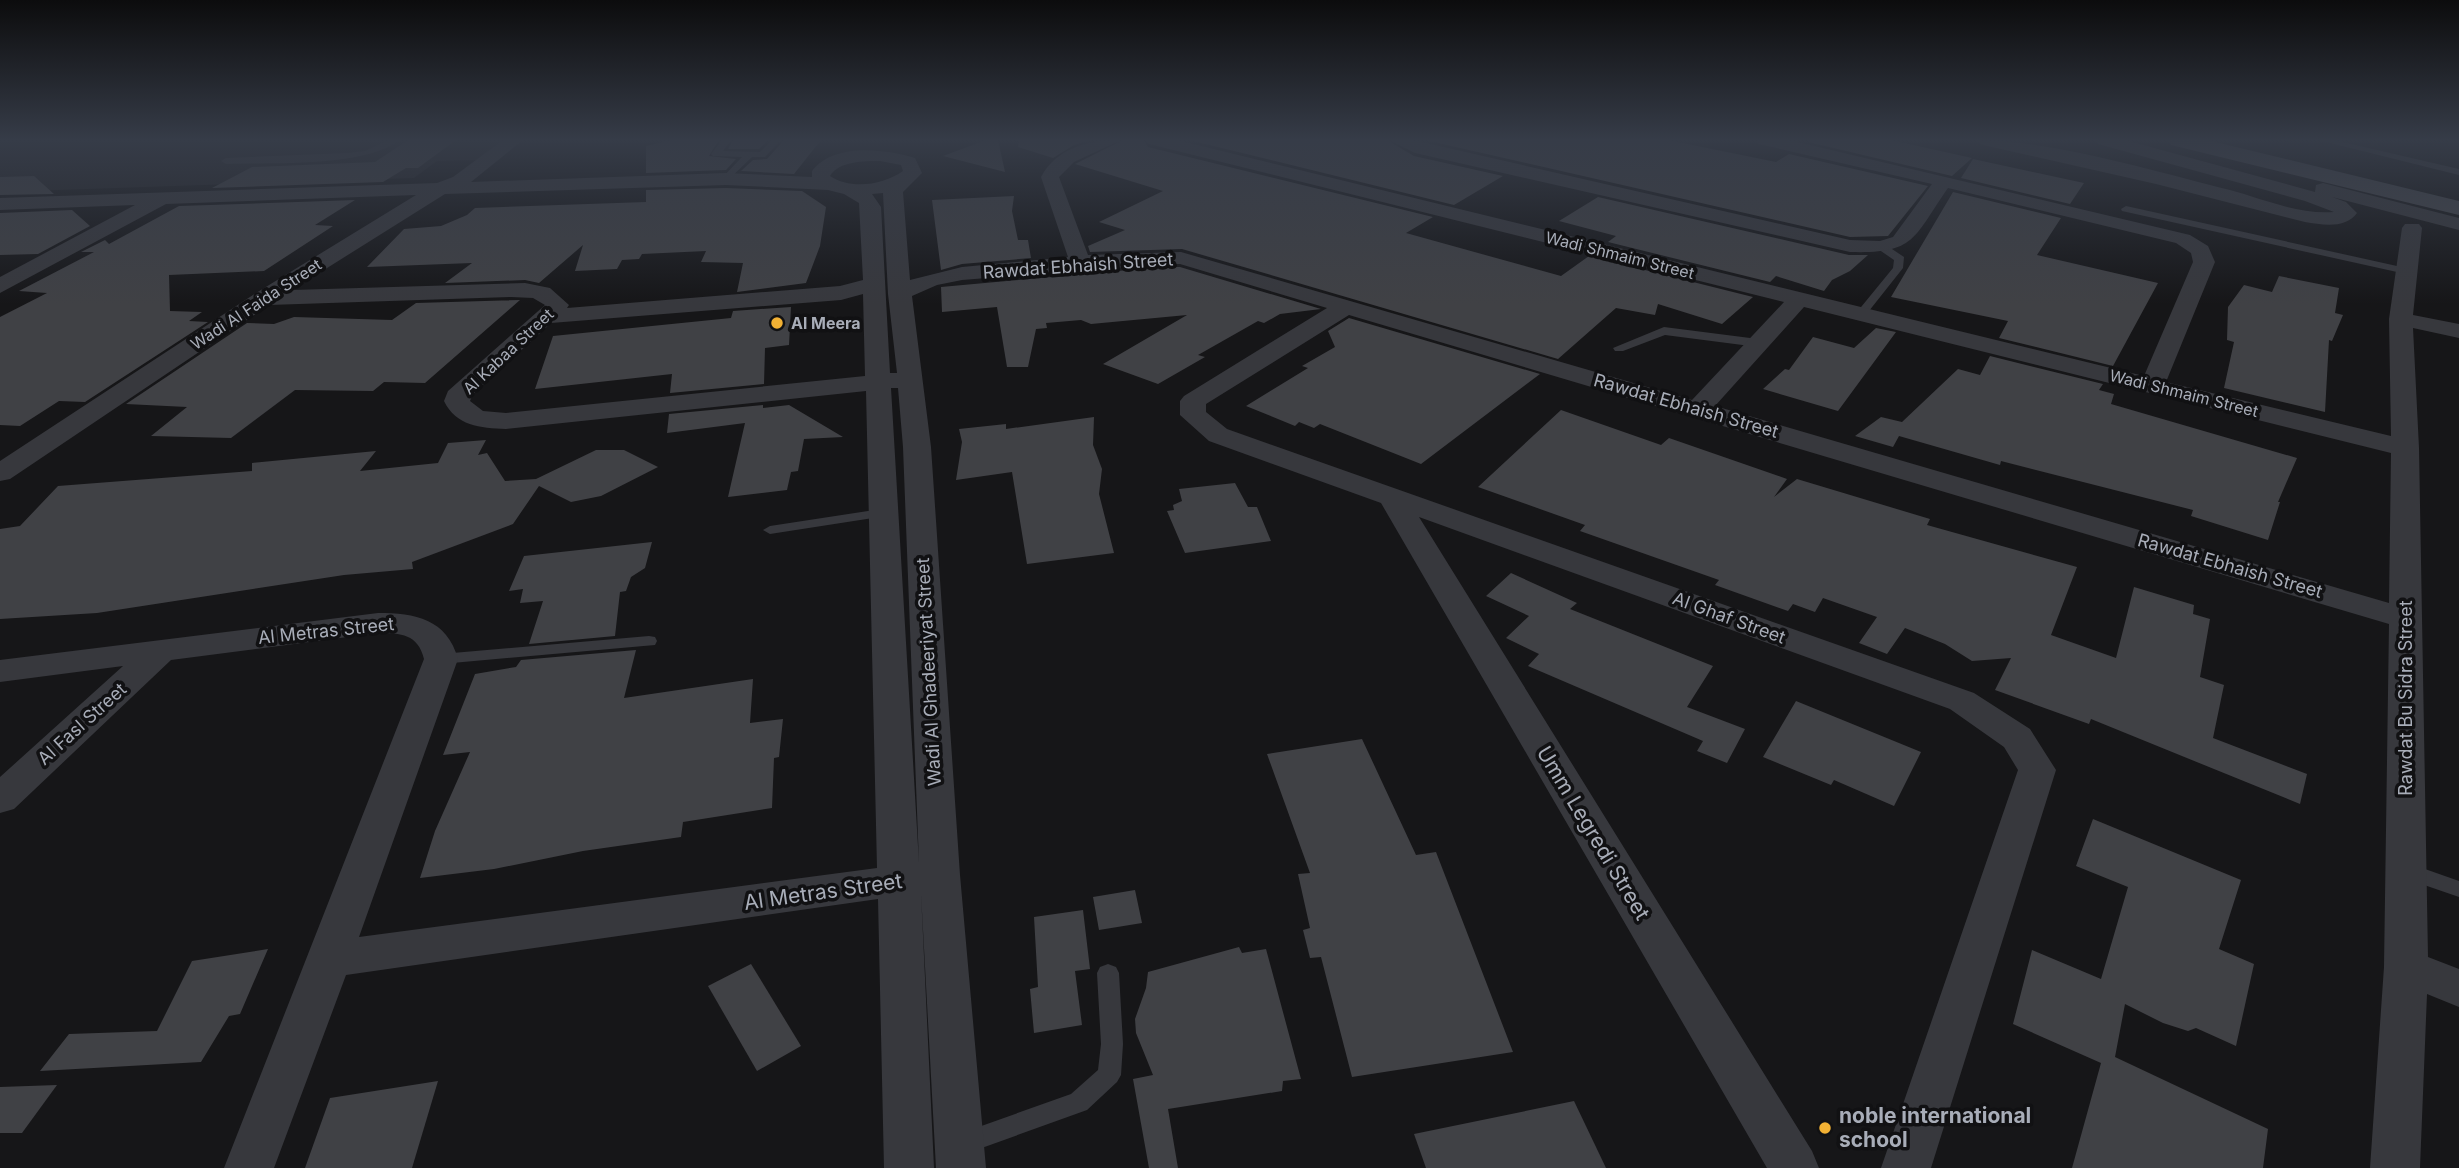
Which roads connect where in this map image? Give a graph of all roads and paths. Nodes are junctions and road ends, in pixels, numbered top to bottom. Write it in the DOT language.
graph roads {
  1 [pos="242,195"];
  2 [pos="431,195"];
  3 [pos="859,195"];
  4 [pos="893,195"];
  5 [pos="1056,195"];
  6 [pos="1375,195"];
  7 [pos="1617,195"];
  8 [pos="1934,195"];
  9 [pos="2000,195"];
  10 [pos="2224,195"];
  11 [pos="2305,195"];
  12 [pos="2342,195"];
  13 [pos="2393,195"];
  14 [pos="165,197"];
  15 [pos="0,204"];
  16 [pos="2383,204"];
  17 [pos="2459,208"];
  18 [pos="2126,209"];
  19 [pos="2459,225"];
  20 [pos="2220,230"];
  21 [pos="2419,234"];
  22 [pos="2183,239"];
  23 [pos="1882,247"];
  24 [pos="1080,262"];
  25 [pos="43,263"];
  26 [pos="0,265"];
  27 [pos="2406,271"];
  28 [pos="891,281"];
  29 [pos="0,286"];
  30 [pos="264,298"];
  31 [pos="1799,299"];
  32 [pos="1347,306"];
  33 [pos="1861,314"];
  34 [pos="542,317"];
  35 [pos="2401,319"];
  36 [pos="2459,331"];
  37 [pos="1758,343"];
  38 [pos="1619,348"];
  39 [pos="895,380"];
  40 [pos="2152,386"];
  41 [pos="1698,410"];
  42 [pos="2405,448"];
  43 [pos="0,473"];
  44 [pos="1392,497"];
  45 [pos="881,513"];
  46 [pos="770,530"];
  47 [pos="2406,618"];
  48 [pos="649,641"];
  49 [pos="164,649"];
  50 [pos="440,659"];
  51 [pos="0,671"];
  52 [pos="0,799"];
  53 [pos="2406,870"];
  54 [pos="940,875"];
  55 [pos="898,881"];
  56 [pos="2459,889"];
  57 [pos="330,959"];
  58 [pos="2406,967"];
  59 [pos="1108,973"];
  60 [pos="2459,988"];
  61 [pos="960,1156"];
  62 [pos="249,1168"];
  63 [pos="909,1168"];
  64 [pos="1794,1168"];
  65 [pos="1906,1168"];
  66 [pos="2395,1168"];
  1 -- 14 [label="street"];
  2 -- 30 [label="street, Wadi Al Faida Street"];
  3 -- 28 [label="street, Wadi Al Ghadeeriyat Street"];
  4 -- 28 [label="street, Wadi Al Ghadeeriyat Street"];
  5 -- 24 [label="street"];
  6 -- 31 [label="street, Wadi Shmaim Street"];
  7 -- 23 [label="street"];
  8 -- 23 [label="street"];
  9 -- 22 [label="street"];
  10 -- 11 [label="street"];
  12 -- 16 [label="street"];
  13 -- 17 [label="main road"];
  14 -- 15 [label="street"];
  14 -- 25 [label="street"];
  16 -- 19 [label="street"];
  16 -- 21 [label="street"];
  18 -- 20 [label="lane"];
  19 -- 21 [label="street"];
  20 -- 22 [label="lane"];
  20 -- 27 [label="lane"];
  21 -- 27 [label="street, Rawdat Bu Sidra Street"];
  22 -- 40 [label="street"];
  23 -- 33 [label="lane"];
  24 -- 28 [label="street, Rawdat Ebhaish Street"];
  24 -- 32 [label="street, Rawdat Ebhaish Street"];
  25 -- 26 [label="street"];
  25 -- 29 [label="street"];
  27 -- 35 [label="street, Rawdat Bu Sidra Street"];
  28 -- 34 [label="street, Rawdat Ebhaish Street"];
  28 -- 39 [label="street, Wadi Al Ghadeeriyat Street"];
  30 -- 34 [label="street, Al Kabaa Street"];
  30 -- 43 [label="street, Wadi Al Faida Street"];
  31 -- 33 [label="street, Wadi Shmaim Street"];
  31 -- 37 [label="street"];
  32 -- 41 [label="street, Rawdat Ebhaish Street"];
  32 -- 44 [label="street, Al Ghaf Street"];
  33 -- 40 [label="street, Wadi Shmaim Street"];
  34 -- 39 [label="street, Al Kabaa Street"];
  35 -- 36 [label="street"];
  35 -- 42 [label="street, Rawdat Bu Sidra Street"];
  37 -- 38 [label="lane"];
  37 -- 41 [label="street"];
  39 -- 45 [label="street, Wadi Al Ghadeeriyat Street"];
  39 -- 54 [label="street, Wadi Al Ghadeeriyat Street"];
  40 -- 42 [label="street, Wadi Shmaim Street"];
  41 -- 47 [label="street, Rawdat Ebhaish Street"];
  42 -- 47 [label="street, Rawdat Bu Sidra Street"];
  44 -- 64 [label="street, Umm Legredi Street"];
  44 -- 65 [label="street, Al Ghaf Street"];
  45 -- 46 [label="lane"];
  45 -- 55 [label="street, Wadi Al Ghadeeriyat Street"];
  47 -- 53 [label="street, Rawdat Bu Sidra Street"];
  48 -- 50 [label="lane"];
  49 -- 50 [label="street, Al Metras Street"];
  49 -- 51 [label="street, Al Metras Street"];
  49 -- 52 [label="street, Al Fasl Street"];
  50 -- 57 [label="street"];
  53 -- 56 [label="lane"];
  53 -- 58 [label="street, Rawdat Bu Sidra Street"];
  54 -- 55 [label="street, Al Metras Street"];
  54 -- 61 [label="street, Wadi Al Ghadeeriyat Street"];
  55 -- 57 [label="street, Al Metras Street"];
  55 -- 63 [label="street, Wadi Al Ghadeeriyat Street"];
  57 -- 62 [label="street"];
  58 -- 60 [label="street"];
  58 -- 66 [label="street, Rawdat Bu Sidra Street"];
  59 -- 61 [label="lane"];
}
